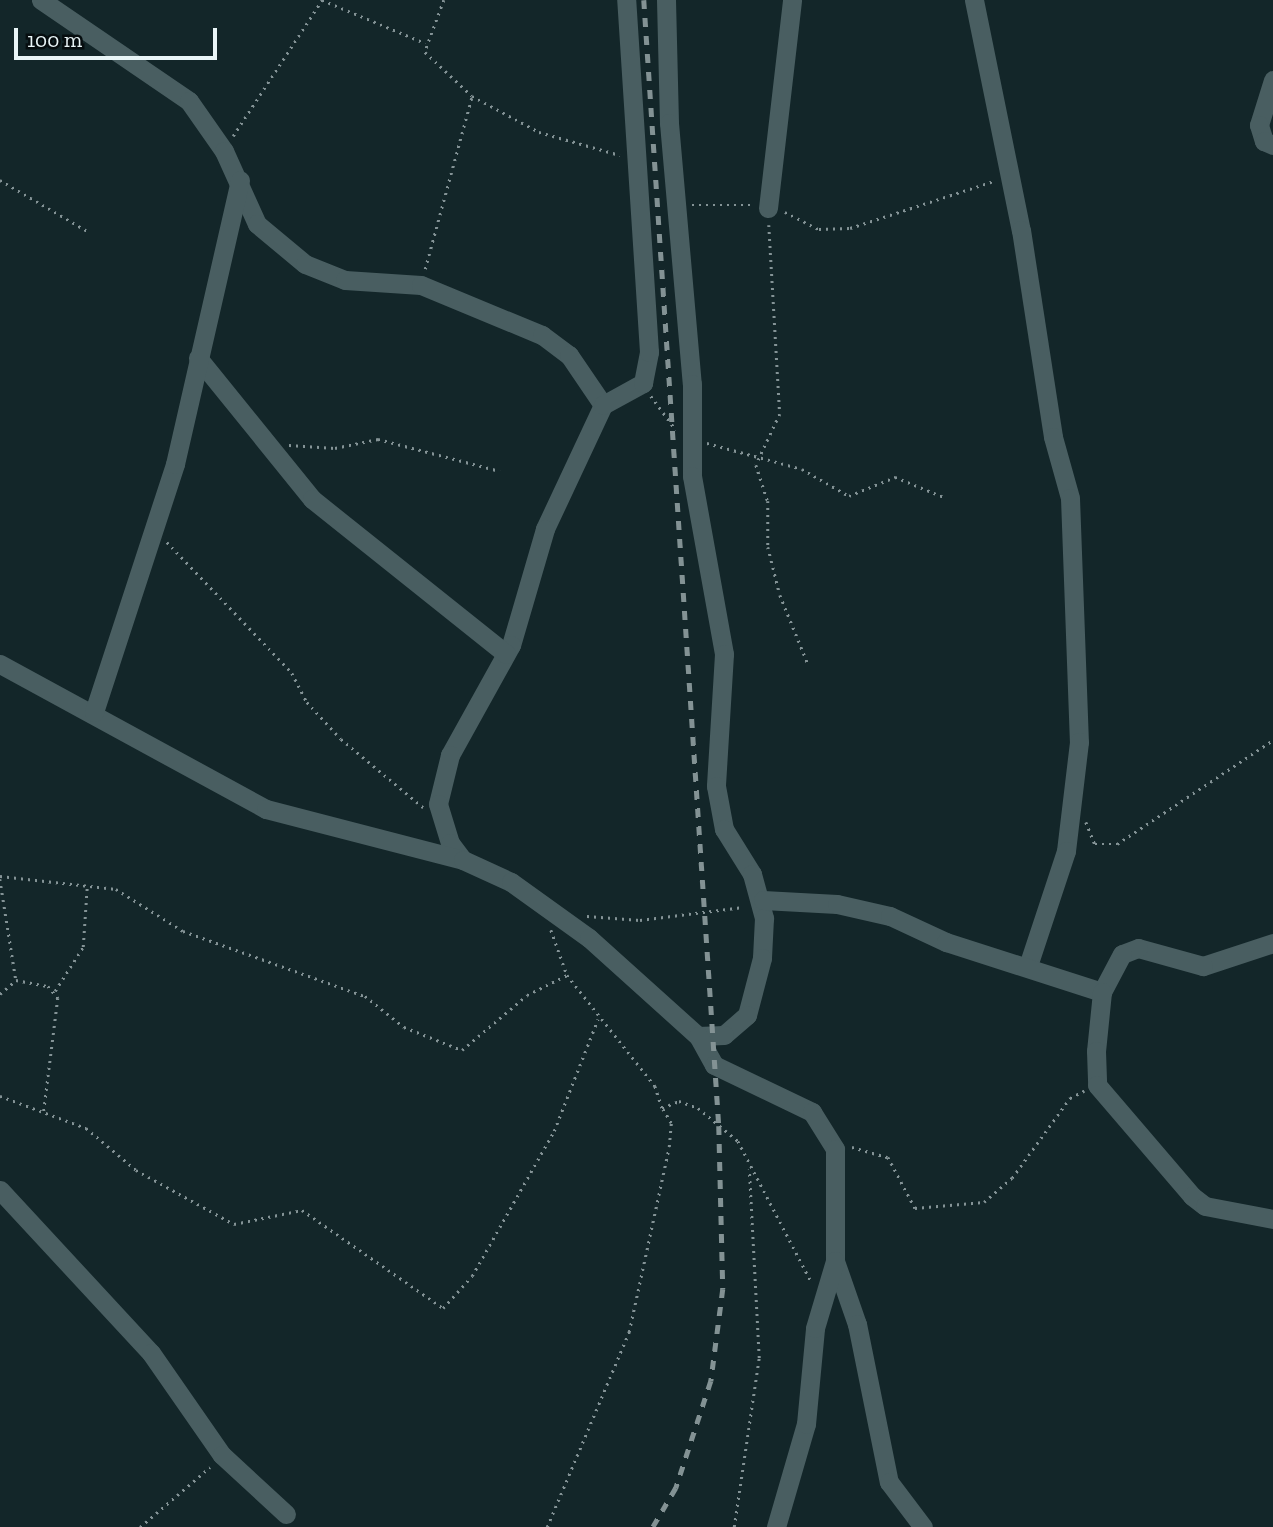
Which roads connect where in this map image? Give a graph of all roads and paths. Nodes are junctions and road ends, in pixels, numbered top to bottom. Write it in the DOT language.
graph roads {
  1 [pos="41,0"];
  2 [pos="322,0"];
  3 [pos="443,0"];
  4 [pos="626,0"];
  5 [pos="666,0"];
  6 [pos="792,0"];
  7 [pos="974,0"];
  8 [pos="425,44"];
  9 [pos="1273,80"];
  10 [pos="472,96"];
  11 [pos="1273,145"];
  12 [pos="224,151"];
  13 [pos="637,160"];
  14 [pos="1005,177"];
  15 [pos="0,180"];
  16 [pos="240,180"];
  17 [pos="675,200"];
  18 [pos="768,208"];
  19 [pos="89,232"];
  20 [pos="421,285"];
  21 [pos="198,358"];
  22 [pos="643,383"];
  23 [pos="603,405"];
  24 [pos="691,440"];
  25 [pos="265,447"];
  26 [pos="758,459"];
  27 [pos="500,471"];
  28 [pos="946,498"];
  29 [pos="160,516"];
  30 [pos="506,654"];
  31 [pos="0,664"];
  32 [pos="808,664"];
  33 [pos="93,712"];
  34 [pos="1273,740"];
  35 [pos="1083,814"];
  36 [pos="444,830"];
  37 [pos="463,860"];
  38 [pos="0,878"];
  39 [pos="87,887"];
  40 [pos="763,900"];
  41 [pos="544,903"];
  42 [pos="576,913"];
  43 [pos="1273,943"];
  44 [pos="1028,966"];
  45 [pos="567,975"];
  46 [pos="16,980"];
  47 [pos="55,991"];
  48 [pos="1102,992"];
  49 [pos="0,994"];
  50 [pos="598,1019"];
  51 [pos="698,1036"];
  52 [pos="1097,1085"];
  53 [pos="0,1096"];
  54 [pos="662,1108"];
  55 [pos="44,1111"];
  56 [pos="835,1149"];
  57 [pos="749,1165"];
  58 [pos="0,1190"];
  59 [pos="1273,1219"];
  60 [pos="835,1261"];
  61 [pos="819,1305"];
  62 [pos="222,1455"];
  63 [pos="286,1514"];
  64 [pos="140,1527"];
  65 [pos="547,1527"];
  66 [pos="734,1527"];
  67 [pos="776,1527"];
  68 [pos="923,1527"];
  1 -- 12 [label="street"];
  2 -- 8 [label="path"];
  2 -- 12 [label="path"];
  3 -- 8 [label="path"];
  4 -- 13 [label="street"];
  5 -- 17 [label="street"];
  6 -- 18 [label="street"];
  7 -- 14 [label="street"];
  8 -- 10 [label="path"];
  9 -- 11 [label="street"];
  10 -- 13 [label="path"];
  10 -- 20 [label="path"];
  12 -- 16 [label="street"];
  13 -- 22 [label="street"];
  14 -- 18 [label="path"];
  14 -- 44 [label="street"];
  15 -- 19 [label="path"];
  16 -- 20 [label="street"];
  16 -- 21 [label="street"];
  17 -- 18 [label="path"];
  17 -- 24 [label="street"];
  18 -- 26 [label="path"];
  20 -- 23 [label="street"];
  21 -- 25 [label="street"];
  21 -- 29 [label="street"];
  22 -- 23 [label="street"];
  22 -- 24 [label="path"];
  23 -- 30 [label="street"];
  24 -- 26 [label="path"];
  24 -- 40 [label="street"];
  25 -- 27 [label="path"];
  25 -- 30 [label="street"];
  26 -- 28 [label="path"];
  26 -- 32 [label="path"];
  29 -- 33 [label="street"];
  29 -- 36 [label="path"];
  30 -- 36 [label="street"];
  31 -- 33 [label="street"];
  33 -- 37 [label="street"];
  34 -- 35 [label="path"];
  36 -- 37 [label="street"];
  37 -- 41 [label="street"];
  38 -- 39 [label="path"];
  38 -- 46 [label="path"];
  39 -- 45 [label="path"];
  39 -- 47 [label="path"];
  40 -- 42 [label="path"];
  40 -- 44 [label="street"];
  40 -- 51 [label="street"];
  41 -- 45 [label="path"];
  41 -- 51 [label="street"];
  43 -- 48 [label="street"];
  44 -- 48 [label="street"];
  45 -- 54 [label="path"];
  46 -- 47 [label="path"];
  46 -- 49 [label="path"];
  47 -- 55 [label="path"];
  48 -- 52 [label="street"];
  50 -- 55 [label="path"];
  51 -- 56 [label="street"];
  52 -- 56 [label="path"];
  52 -- 59 [label="street"];
  53 -- 55 [label="path"];
  54 -- 57 [label="path"];
  54 -- 65 [label="path"];
  56 -- 60 [label="street"];
  57 -- 61 [label="path"];
  57 -- 66 [label="path"];
  58 -- 62 [label="street"];
  60 -- 61 [label="street"];
  60 -- 68 [label="street"];
  61 -- 67 [label="street"];
  62 -- 63 [label="street"];
  62 -- 64 [label="path"];
}
